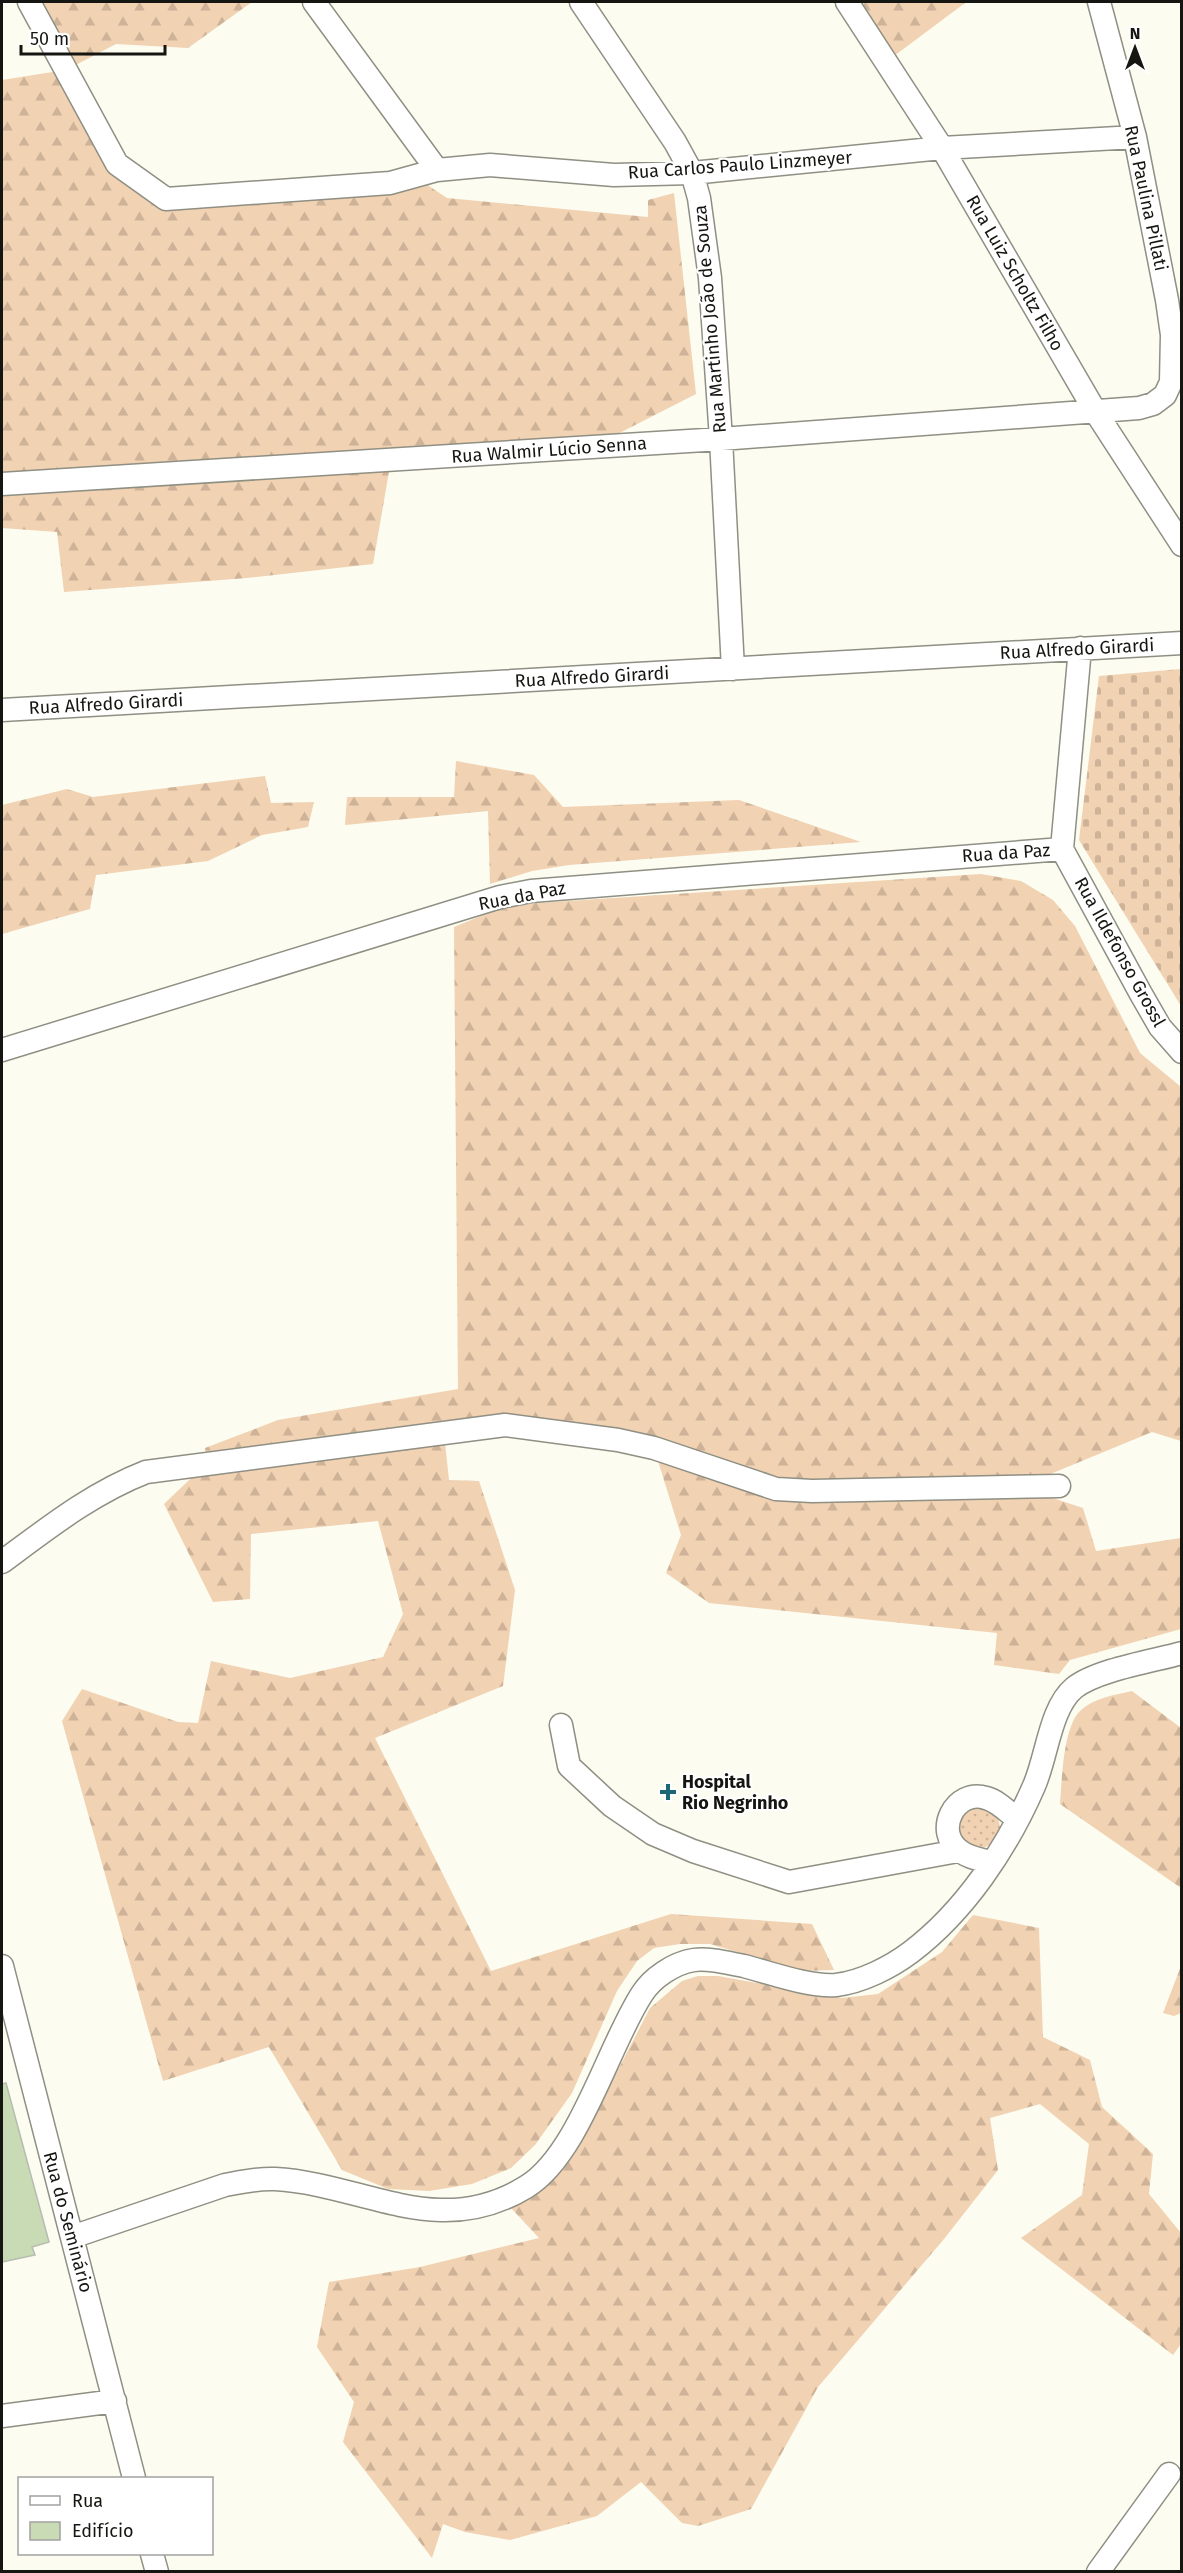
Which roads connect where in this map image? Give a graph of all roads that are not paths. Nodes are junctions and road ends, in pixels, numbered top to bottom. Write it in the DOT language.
graph roads {
  1 [pos="29,2"];
  2 [pos="314,2"];
  3 [pos="581,2"];
  4 [pos="847,2"];
  5 [pos="1099,2"];
  6 [pos="1135,137"];
  7 [pos="942,148"];
  8 [pos="437,170"];
  9 [pos="692,173"];
  10 [pos="1095,411"];
  11 [pos="721,439"];
  12 [pos="2,484"];
  13 [pos="1182,545"];
  14 [pos="1182,644"];
  15 [pos="1080,648"];
  16 [pos="732,669"];
  17 [pos="2,710"];
  18 [pos="1062,849"];
  19 [pos="2,1050"];
  20 [pos="1182,1052"];
  21 [pos="1059,1486"];
  22 [pos="2,1562"];
  23 [pos="1182,1653"];
  24 [pos="561,1725"];
  25 [pos="1017,1819"];
  26 [pos="958,1851"];
  27 [pos="991,1862"];
  28 [pos="2,1966"];
  29 [pos="72,2237"];
  30 [pos="115,2401"];
  31 [pos="2,2416"];
  32 [pos="1169,2474"];
  33 [pos="134,2477"];
  34 [pos="153,2555"];
  35 [pos="157,2571"];
  36 [pos="1098,2571"];
  1 -- 8 [label="street, Rua Carlos Paulo Linzmeyer"];
  2 -- 8 [label="street"];
  3 -- 9 [label="street, Rua Martinho João de Souza"];
  4 -- 7 [label="street, Rua Luiz Scholtz Filho"];
  5 -- 6 [label="street, Rua Paulina Pillati"];
  6 -- 7 [label="street, Rua Carlos Paulo Linzmeyer"];
  6 -- 10 [label="street, Rua Paulina Pillati"];
  7 -- 9 [label="street, Rua Carlos Paulo Linzmeyer"];
  7 -- 10 [label="street, Rua Luiz Scholtz Filho"];
  8 -- 9 [label="street, Rua Carlos Paulo Linzmeyer"];
  9 -- 11 [label="street, Rua Martinho João de Souza"];
  10 -- 11 [label="street, Rua Walmir Lúcio Senna"];
  10 -- 13 [label="street, Rua Luiz Scholtz Filho"];
  11 -- 12 [label="street, Rua Walmir Lúcio Senna"];
  11 -- 16 [label="street, Rua Martinho João de Souza"];
  14 -- 15 [label="street, Rua Alfredo Girardi"];
  15 -- 16 [label="street, Rua Alfredo Girardi"];
  15 -- 18 [label="street"];
  16 -- 17 [label="street, Rua Alfredo Girardi"];
  18 -- 19 [label="street, Rua da Paz"];
  18 -- 20 [label="street, Rua Ildefonso Grossl"];
  21 -- 22 [label="street"];
  23 -- 25 [label="street"];
  24 -- 26 [label="street"];
  25 -- 26 [label="street"];
  25 -- 27 [label="street"];
  26 -- 27 [label="street"];
  27 -- 29 [label="street"];
  28 -- 29 [label="street, Rua do Seminário"];
  29 -- 30 [label="street, Rua do Seminário"];
  30 -- 31 [label="street"];
  30 -- 33 [label="street, Rua do Seminário"];
  32 -- 36 [label="street"];
  34 -- 35 [label="street"];
}
